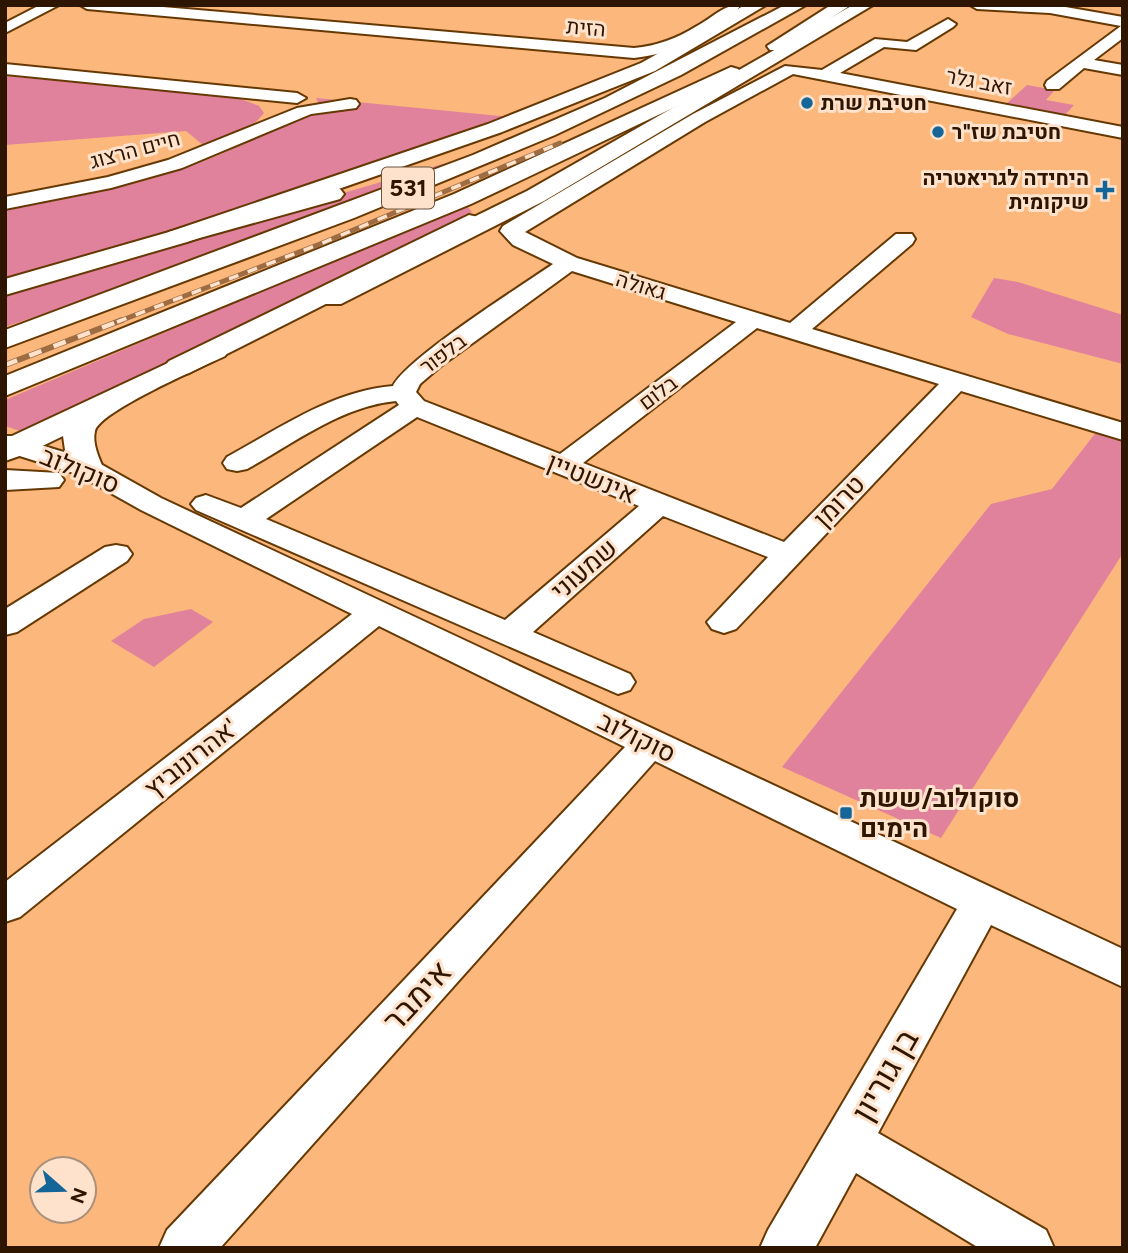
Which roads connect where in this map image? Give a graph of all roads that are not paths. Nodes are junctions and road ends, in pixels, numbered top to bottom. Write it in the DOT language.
graph roads {
  1 [pos="52,5"];
  2 [pos="87,5"];
  3 [pos="245,5"];
  4 [pos="734,5"];
  5 [pos="758,5"];
  6 [pos="795,5"];
  7 [pos="843,5"];
  8 [pos="865,5"];
  9 [pos="977,5"];
  10 [pos="224,17"];
  11 [pos="1123,22"];
  12 [pos="948,24"];
  13 [pos="5,29"];
  14 [pos="1123,30"];
  15 [pos="1081,63"];
  16 [pos="5,69"];
  17 [pos="1123,70"];
  18 [pos="731,74"];
  19 [pos="826,75"];
  20 [pos="1053,85"];
  21 [pos="245,93"];
  22 [pos="274,114"];
  23 [pos="1123,133"];
  24 [pos="5,203"];
  25 [pos="178,237"];
  26 [pos="904,239"];
  27 [pos="569,263"];
  28 [pos="5,287"];
  29 [pos="754,320"];
  30 [pos="794,332"];
  31 [pos="5,340"];
  32 [pos="179,367"];
  33 [pos="956,381"];
  34 [pos="5,387"];
  35 [pos="409,400"];
  36 [pos="106,402"];
  37 [pos="1123,432"];
  38 [pos="8,451"];
  39 [pos="237,463"];
  40 [pos="562,466"];
  41 [pos="88,468"];
  42 [pos="5,480"];
  43 [pos="47,480"];
  44 [pos="152,504"];
  45 [pos="206,504"];
  46 [pos="659,504"];
  47 [pos="244,520"];
  48 [pos="116,554"];
  49 [pos="787,554"];
  50 [pos="377,611"];
  51 [pos="724,622"];
  52 [pos="5,624"];
  53 [pos="509,635"];
  54 [pos="618,682"];
  55 [pos="649,744"];
  56 [pos="984,902"];
  57 [pos="5,905"];
  58 [pos="1123,968"];
  59 [pos="847,1141"];
  60 [pos="185,1248"];
  61 [pos="786,1248"];
  62 [pos="1028,1248"];
  1 -- 13 [label="street"];
  2 -- 10 [label="street, הזית"];
  3 -- 10 [label="street"];
  4 -- 10 [label="street, הזית"];
  5 -- 25 [label="main road"];
  6 -- 25 [label="main road"];
  6 -- 31 [label="main road, 531"];
  7 -- 18 [label="main road, 531"];
  8 -- 32 [label="main road"];
  9 -- 11 [label="street"];
  12 -- 19 [label="street"];
  14 -- 15 [label="street"];
  15 -- 17 [label="street"];
  15 -- 20 [label="street"];
  16 -- 21 [label="street, חיים הרצוג"];
  18 -- 32 [label="main road"];
  18 -- 34 [label="main road, 531"];
  19 -- 23 [label="street, זאב גלר"];
  19 -- 27 [label="street, גאולה"];
  21 -- 22 [label="street, חיים הרצוג"];
  21 -- 22 [label="street, חיים הרצוג"];
  22 -- 24 [label="street, חיים הרצוג"];
  25 -- 28 [label="main road"];
  26 -- 30 [label="street"];
  27 -- 29 [label="street, גאולה"];
  27 -- 35 [label="street, בלפור"];
  29 -- 30 [label="street, גאולה"];
  29 -- 40 [label="street, בלום"];
  30 -- 33 [label="street, גאולה"];
  32 -- 36 [label="main road"];
  33 -- 37 [label="street, גאולה"];
  33 -- 49 [label="street, טרומן"];
  35 -- 39 [label="street, בלפור"];
  35 -- 40 [label="street, אינשטיין"];
  35 -- 47 [label="street, בלפור"];
  36 -- 38 [label="main road"];
  36 -- 41 [label="main road"];
  38 -- 41 [label="street, סוקולוב"];
  38 -- 43 [label="street, סוקולוב"];
  40 -- 46 [label="street, אינשטיין"];
  41 -- 44 [label="street, סוקולוב"];
  42 -- 43 [label="main road"];
  43 -- 44 [label="street, סוקולוב"];
  44 -- 50 [label="street, סוקולוב"];
  45 -- 47 [label="street"];
  46 -- 49 [label="street, אינשטיין"];
  46 -- 53 [label="street, שמעוני"];
  47 -- 53 [label="street"];
  48 -- 52 [label="street"];
  49 -- 51 [label="street, טרומן"];
  50 -- 55 [label="street, סוקולוב"];
  50 -- 57 [label="street, אהרונוביץ'"];
  53 -- 54 [label="street"];
  55 -- 56 [label="street, סוקולוב"];
  55 -- 60 [label="street, אימבר"];
  56 -- 58 [label="street, סוקולוב"];
  56 -- 59 [label="street, בן גוריון"];
  59 -- 61 [label="street, בן גוריון"];
  59 -- 62 [label="street"];
}
